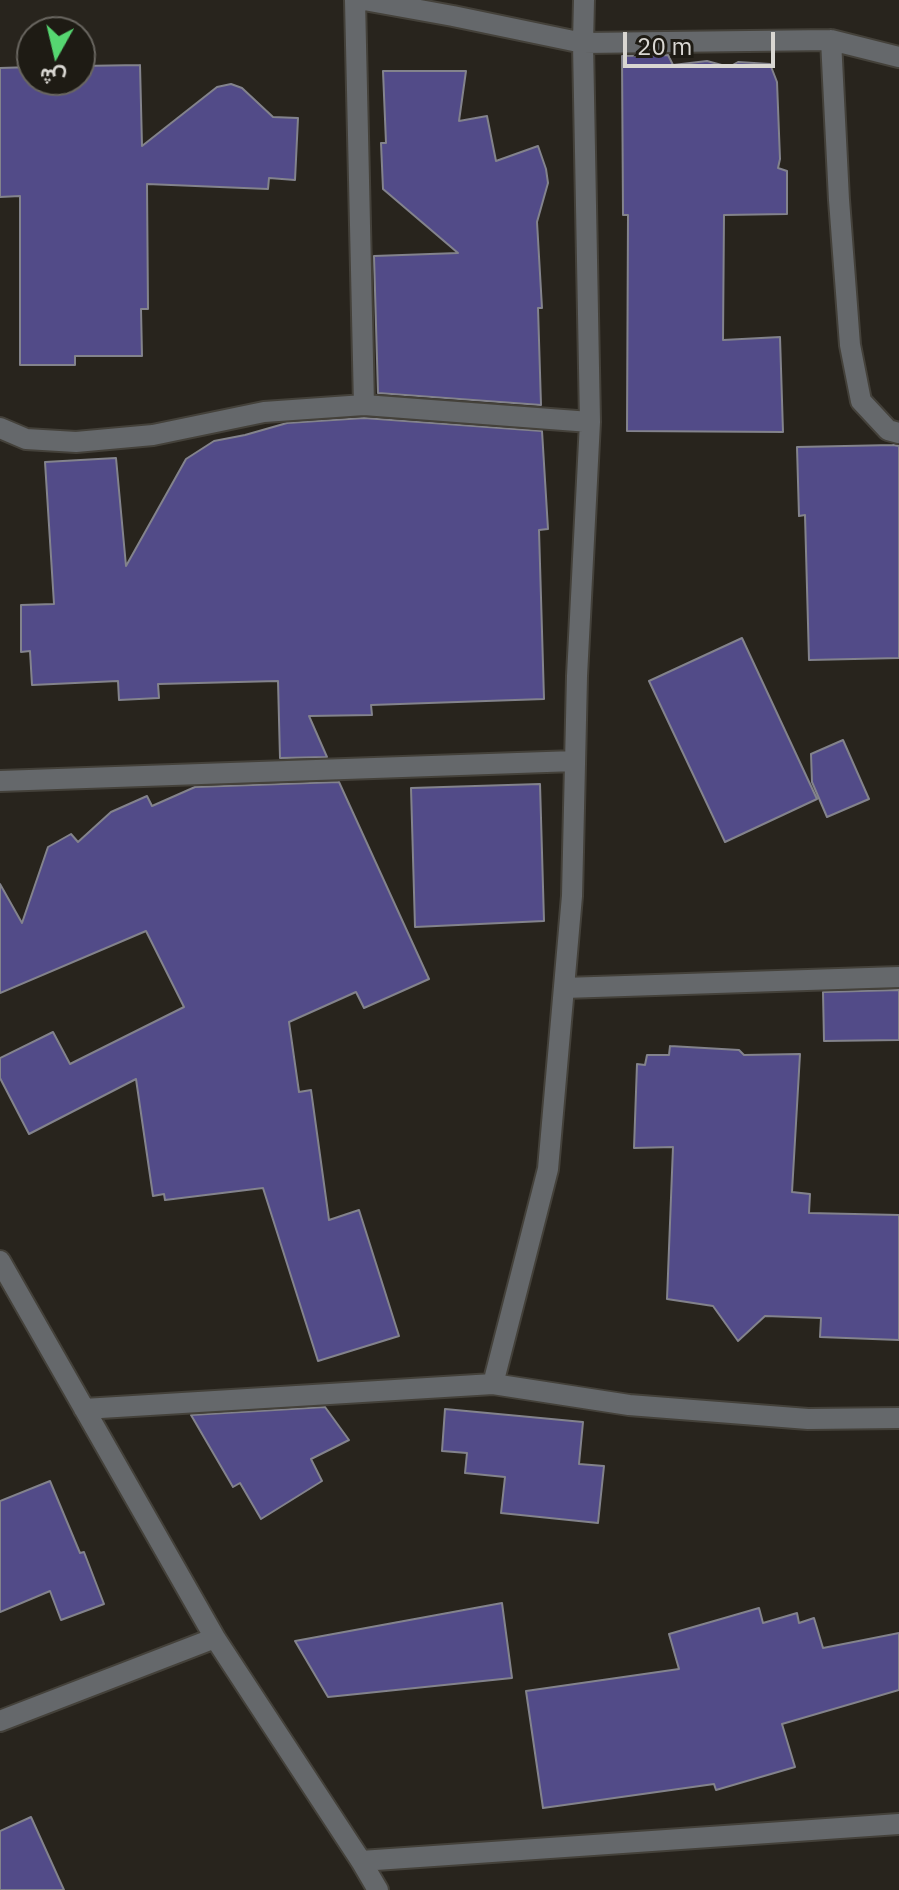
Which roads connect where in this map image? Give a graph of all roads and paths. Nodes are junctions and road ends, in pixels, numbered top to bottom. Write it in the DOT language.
graph roads {
  1 [pos="355,0"];
  2 [pos="364,0"];
  3 [pos="584,0"];
  4 [pos="831,40"];
  5 [pos="583,43"];
  6 [pos="899,57"];
  7 [pos="364,405"];
  8 [pos="590,422"];
  9 [pos="0,428"];
  10 [pos="899,433"];
  11 [pos="575,761"];
  12 [pos="0,781"];
  13 [pos="899,977"];
  14 [pos="564,988"];
  15 [pos="0,1261"];
  16 [pos="6,1284"];
  17 [pos="493,1384"];
  18 [pos="84,1409"];
  19 [pos="899,1418"];
  20 [pos="215,1638"];
  21 [pos="0,1721"];
  22 [pos="899,1824"];
  23 [pos="361,1861"];
  24 [pos="378,1890"];
  1 -- 7 [label="street"];
  2 -- 5 [label="street"];
  3 -- 5 [label="street"];
  4 -- 5 [label="street"];
  4 -- 6 [label="street"];
  4 -- 10 [label="street"];
  5 -- 8 [label="street"];
  7 -- 8 [label="street"];
  7 -- 9 [label="street"];
  8 -- 11 [label="street"];
  11 -- 12 [label="street"];
  11 -- 14 [label="street"];
  13 -- 14 [label="street"];
  14 -- 17 [label="street"];
  15 -- 16 [label="street"];
  16 -- 18 [label="street"];
  17 -- 18 [label="street"];
  17 -- 19 [label="street"];
  18 -- 20 [label="street"];
  20 -- 21 [label="street"];
  20 -- 23 [label="street"];
  22 -- 23 [label="street"];
  23 -- 24 [label="street"];
}
